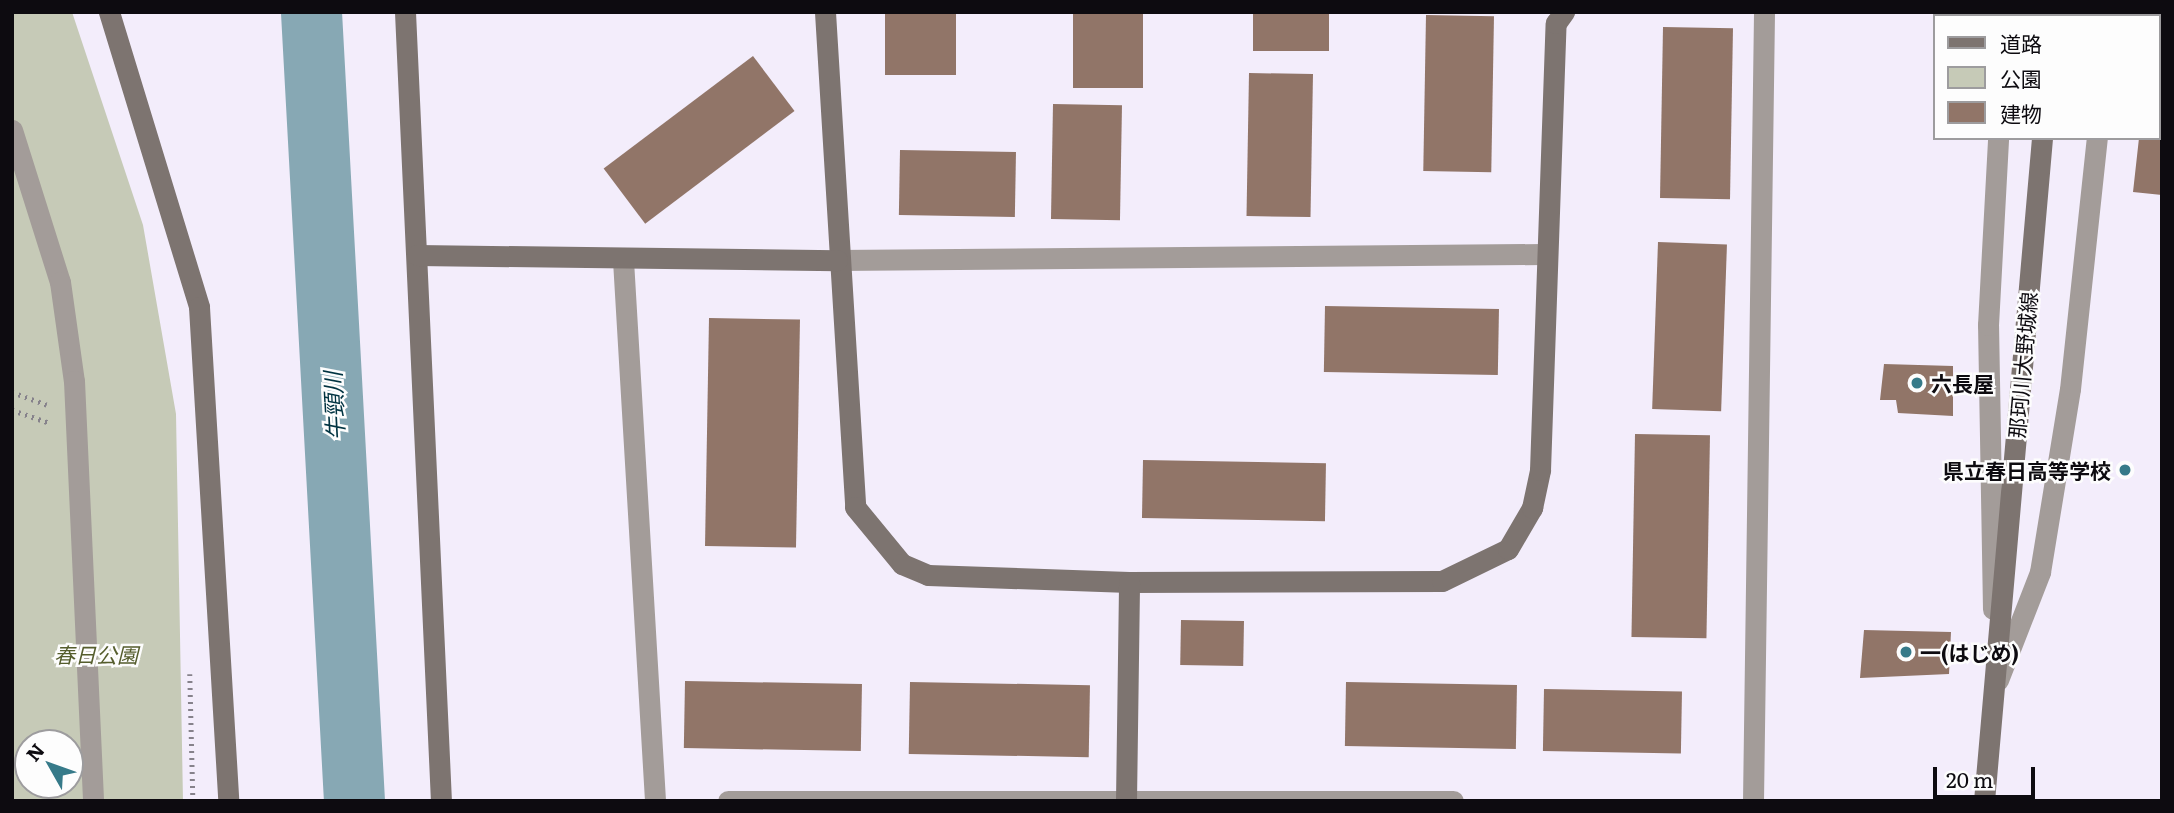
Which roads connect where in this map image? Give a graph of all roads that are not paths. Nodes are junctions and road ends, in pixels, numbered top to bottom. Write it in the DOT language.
graph roads {
  1 [pos="109,12"];
  2 [pos="405,12"];
  3 [pos="825,12"];
  4 [pos="1564,12"];
  5 [pos="1764,12"];
  6 [pos="12,130"];
  7 [pos="1998,140"];
  8 [pos="2042,140"];
  9 [pos="2097,140"];
  10 [pos="417,254"];
  11 [pos="1544,254"];
  12 [pos="623,260"];
  13 [pos="837,260"];
  14 [pos="1129,582"];
  15 [pos="1994,688"];
  16 [pos="1126,798"];
  17 [pos="93,801"];
  18 [pos="228,801"];
  19 [pos="442,801"];
  20 [pos="655,801"];
  21 [pos="728,801"];
  22 [pos="1453,801"];
  23 [pos="1753,801"];
  24 [pos="1984,801"];
  1 -- 18 [label="street"];
  2 -- 10 [label="street"];
  3 -- 13 [label="street"];
  4 -- 11 [label="street"];
  5 -- 23 [label="street"];
  6 -- 17 [label="street"];
  7 -- 15 [label="street"];
  8 -- 15 [label="street, 那珂川大野城線"];
  9 -- 15 [label="street"];
  10 -- 12 [label="street"];
  10 -- 19 [label="street"];
  11 -- 13 [label="street"];
  11 -- 14 [label="street"];
  12 -- 13 [label="street"];
  12 -- 20 [label="street"];
  13 -- 14 [label="street"];
  14 -- 16 [label="street"];
  15 -- 24 [label="street, 那珂川大野城線"];
  16 -- 21 [label="street"];
  16 -- 22 [label="street"];
}
